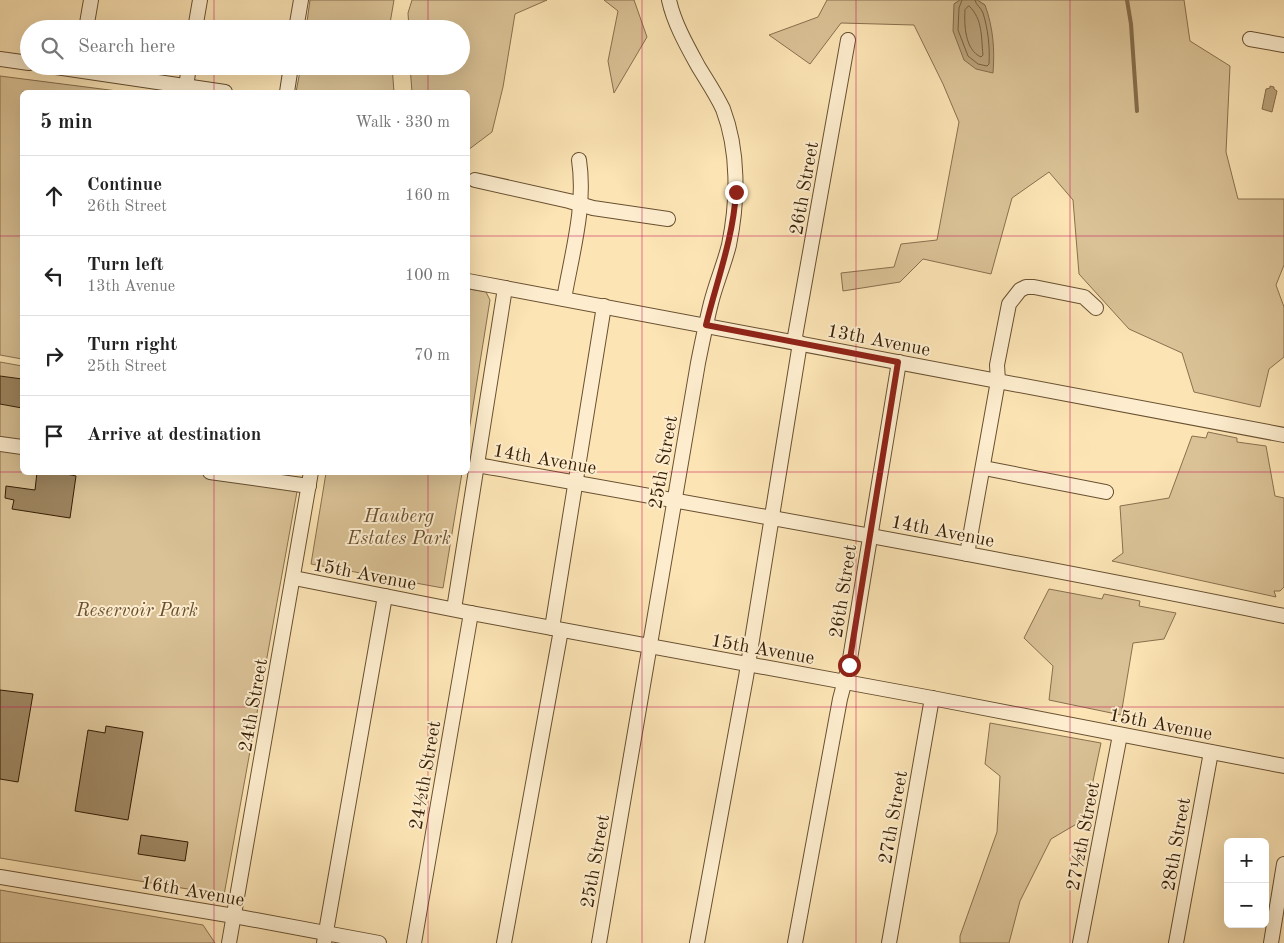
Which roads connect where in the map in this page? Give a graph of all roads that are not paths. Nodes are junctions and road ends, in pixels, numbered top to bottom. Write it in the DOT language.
graph roads {
  1 [pos="91,0"];
  2 [pos="200,0"];
  3 [pos="301,0"];
  4 [pos="669,0"];
  5 [pos="88,20"];
  6 [pos="197,20"];
  7 [pos="298,20"];
  8 [pos="1250,39"];
  9 [pos="848,40"];
  10 [pos="1284,45"];
  11 [pos="0,59"];
  12 [pos="20,62"];
  13 [pos="115,75"];
  14 [pos="188,75"];
  15 [pos="290,75"];
  16 [pos="186,87"];
  17 [pos="209,90"];
  18 [pos="287,90"];
  19 [pos="579,160"];
  20 [pos="475,180"];
  21 [pos="580,204"];
  22 [pos="668,219"];
  23 [pos="470,281"];
  24 [pos="505,288"];
  25 [pos="564,299"];
  26 [pos="604,306"];
  27 [pos="1096,308"];
  28 [pos="706,325"];
  29 [pos="797,343"];
  30 [pos="898,362"];
  31 [pos="998,381"];
  32 [pos="1284,435"];
  33 [pos="0,444"];
  34 [pos="20,447"];
  35 [pos="477,465"];
  36 [pos="984,468"];
  37 [pos="253,475"];
  38 [pos="310,479"];
  39 [pos="575,483"];
  40 [pos="1106,492"];
  41 [pos="674,499"];
  42 [pos="771,518"];
  43 [pos="871,536"];
  44 [pos="967,554"];
  45 [pos="294,578"];
  46 [pos="385,596"];
  47 [pos="454,609"];
  48 [pos="471,613"];
  49 [pos="1284,616"];
  50 [pos="557,629"];
  51 [pos="650,647"];
  52 [pos="748,664"];
  53 [pos="845,682"];
  54 [pos="932,698"];
  55 [pos="1120,735"];
  56 [pos="1210,752"];
  57 [pos="1284,766"];
  58 [pos="1284,864"];
  59 [pos="0,877"];
  60 [pos="234,916"];
  61 [pos="325,938"];
  62 [pos="229,943"];
  63 [pos="379,943"];
  64 [pos="414,943"];
  65 [pos="504,943"];
  66 [pos="599,943"];
  67 [pos="697,943"];
  68 [pos="795,943"];
  69 [pos="889,943"];
  70 [pos="1080,943"];
  71 [pos="1176,943"];
  72 [pos="1270,943"];
  1 -- 5 [label="street"];
  2 -- 6 [label="street"];
  3 -- 7 [label="street"];
  4 -- 28 [label="street, 25th Street"];
  8 -- 10 [label="street"];
  9 -- 29 [label="street, 26th Street"];
  11 -- 12 [label="street"];
  13 -- 16 [label="street"];
  14 -- 16 [label="street"];
  15 -- 18 [label="street"];
  16 -- 17 [label="street"];
  19 -- 21 [label="street"];
  20 -- 21 [label="street"];
  21 -- 22 [label="street"];
  21 -- 25 [label="street"];
  23 -- 24 [label="street, 13th Avenue"];
  24 -- 25 [label="street, 13th Avenue"];
  24 -- 35 [label="street"];
  25 -- 26 [label="street, 13th Avenue"];
  26 -- 28 [label="street, 13th Avenue"];
  26 -- 39 [label="street"];
  27 -- 31 [label="street"];
  28 -- 29 [label="street, 13th Avenue"];
  28 -- 41 [label="street, 25th Street"];
  29 -- 30 [label="street, 13th Avenue"];
  29 -- 42 [label="street, 26th Street"];
  30 -- 31 [label="street, 13th Avenue"];
  30 -- 43 [label="street, 26th Street"];
  31 -- 32 [label="street, 13th Avenue"];
  31 -- 36 [label="street"];
  33 -- 34 [label="street"];
  35 -- 39 [label="street, 14th Avenue"];
  35 -- 47 [label="street"];
  36 -- 40 [label="street"];
  36 -- 44 [label="street"];
  37 -- 38 [label="street"];
  38 -- 45 [label="street, 24th Street"];
  39 -- 41 [label="street, 14th Avenue"];
  39 -- 50 [label="street"];
  41 -- 42 [label="street, 14th Avenue"];
  41 -- 51 [label="street, 25th Street"];
  42 -- 43 [label="street, 14th Avenue"];
  42 -- 52 [label="street, 26th Street"];
  43 -- 44 [label="street, 14th Avenue"];
  43 -- 53 [label="street, 26th Street"];
  44 -- 49 [label="street, 14th Avenue"];
  45 -- 46 [label="street, 15th Avenue"];
  45 -- 60 [label="street, 24th Street"];
  46 -- 47 [label="street, 15th Avenue"];
  46 -- 61 [label="street"];
  47 -- 48 [label="street, 15th Avenue"];
  48 -- 50 [label="street, 15th Avenue"];
  48 -- 64 [label="street, 24½th Street"];
  50 -- 51 [label="street, 15th Avenue"];
  50 -- 65 [label="street"];
  51 -- 52 [label="street, 15th Avenue"];
  51 -- 66 [label="street, 25th Street"];
  52 -- 53 [label="street, 15th Avenue"];
  52 -- 67 [label="street, 26th Street"];
  53 -- 54 [label="street, 15th Avenue"];
  53 -- 68 [label="street, 26th Street"];
  54 -- 55 [label="street, 15th Avenue"];
  54 -- 69 [label="street, 27th Street"];
  55 -- 56 [label="street, 15th Avenue"];
  55 -- 70 [label="street, 27½th Street"];
  56 -- 57 [label="street, 15th Avenue"];
  56 -- 71 [label="street, 28th Street"];
  58 -- 72 [label="street"];
  59 -- 60 [label="street, 16th Avenue"];
  60 -- 61 [label="street, 16th Avenue"];
  60 -- 62 [label="street, 24th Street"];
  61 -- 63 [label="street, 16th Avenue"];
}
